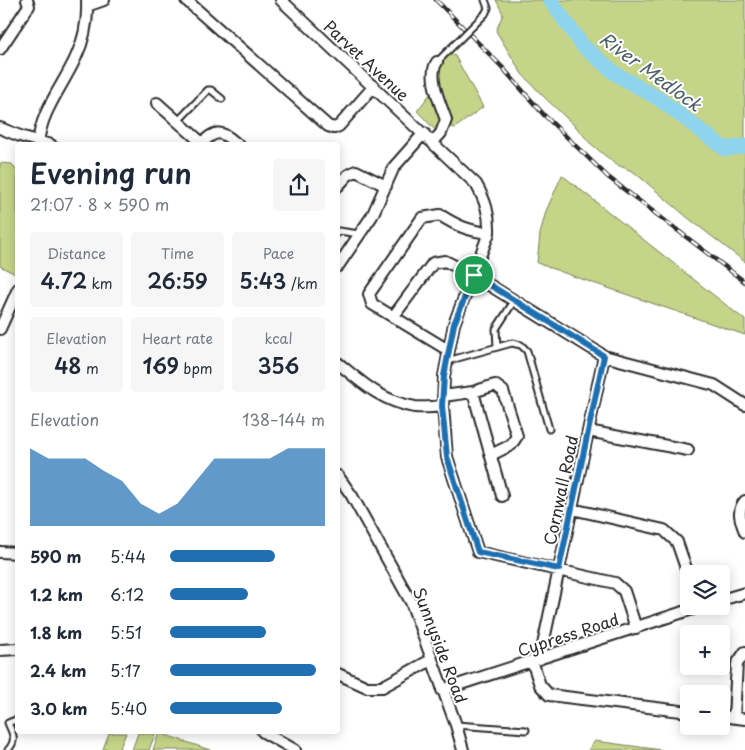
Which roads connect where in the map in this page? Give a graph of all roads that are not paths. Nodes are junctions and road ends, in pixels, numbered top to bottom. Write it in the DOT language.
graph roads {
  1 [pos="27,0"];
  2 [pos="104,0"];
  3 [pos="186,0"];
  4 [pos="281,0"];
  5 [pos="485,0"];
  6 [pos="87,3"];
  7 [pos="0,49"];
  8 [pos="437,62"];
  9 [pos="374,86"];
  10 [pos="222,99"];
  11 [pos="157,103"];
  12 [pos="178,122"];
  13 [pos="0,128"];
  14 [pos="424,133"];
  15 [pos="35,142"];
  16 [pos="38,142"];
  17 [pos="199,142"];
  18 [pos="203,142"];
  19 [pos="235,142"];
  20 [pos="433,142"];
  21 [pos="340,184"];
  22 [pos="386,186"];
  23 [pos="340,231"];
  24 [pos="489,233"];
  25 [pos="360,234"];
  26 [pos="340,263"];
  27 [pos="474,275"];
  28 [pos="15,296"];
  29 [pos="514,301"];
  30 [pos="393,317"];
  31 [pos="0,329"];
  32 [pos="496,348"];
  33 [pos="448,350"];
  34 [pos="604,356"];
  35 [pos="446,361"];
  36 [pos="340,365"];
  37 [pos="473,392"];
  38 [pos="443,401"];
  39 [pos="745,405"];
  40 [pos="549,429"];
  41 [pos="588,431"];
  42 [pos="688,450"];
  43 [pos="491,455"];
  44 [pos="340,479"];
  45 [pos="502,496"];
  46 [pos="745,501"];
  47 [pos="572,510"];
  48 [pos="745,532"];
  49 [pos="0,552"];
  50 [pos="15,554"];
  51 [pos="685,565"];
  52 [pos="559,569"];
  53 [pos="745,593"];
  54 [pos="730,597"];
  55 [pos="680,614"];
  56 [pos="636,628"];
  57 [pos="15,649"];
  58 [pos="0,650"];
  59 [pos="745,652"];
  60 [pos="431,660"];
  61 [pos="536,660"];
  62 [pos="340,675"];
  63 [pos="442,690"];
  64 [pos="680,711"];
  65 [pos="740,718"];
  66 [pos="15,720"];
  67 [pos="456,725"];
  68 [pos="526,730"];
  69 [pos="266,734"];
  70 [pos="283,747"];
  71 [pos="8,750"];
  72 [pos="295,750"];
  73 [pos="463,750"];
  1 -- 7 [label="street"];
  2 -- 6 [label="street"];
  3 -- 9 [label="street"];
  4 -- 9 [label="street, Parvet Avenue"];
  5 -- 8 [label="lane, bridge"];
  6 -- 16 [label="street"];
  8 -- 20 [label="street"];
  9 -- 14 [label="street, Parvet Avenue"];
  10 -- 12 [label="lane"];
  11 -- 12 [label="street"];
  12 -- 17 [label="street"];
  13 -- 15 [label="street"];
  14 -- 20 [label="street, Parvet Avenue"];
  14 -- 22 [label="street"];
  18 -- 19 [label="street"];
  20 -- 24 [label="street, Parvet Avenue"];
  21 -- 22 [label="street"];
  22 -- 25 [label="street"];
  23 -- 25 [label="lane"];
  24 -- 27 [label="street"];
  24 -- 30 [label="street"];
  25 -- 26 [label="street"];
  27 -- 29 [label="street"];
  27 -- 30 [label="street"];
  27 -- 33 [label="street"];
  28 -- 31 [label="street"];
  29 -- 32 [label="lane"];
  29 -- 34 [label="street"];
  30 -- 33 [label="street"];
  32 -- 35 [label="lane"];
  32 -- 40 [label="lane"];
  33 -- 35 [label="street"];
  34 -- 39 [label="street"];
  34 -- 41 [label="street, Cornwall Road"];
  35 -- 38 [label="street"];
  36 -- 38 [label="street"];
  37 -- 38 [label="street"];
  37 -- 43 [label="street"];
  37 -- 43 [label="street"];
  38 -- 52 [label="street"];
  41 -- 42 [label="street"];
  41 -- 47 [label="street, Cornwall Road"];
  43 -- 45 [label="street"];
  44 -- 60 [label="street, Sunnyside Road"];
  46 -- 48 [label="street"];
  47 -- 51 [label="street"];
  47 -- 52 [label="street, Cornwall Road"];
  49 -- 50 [label="street"];
  52 -- 56 [label="street"];
  52 -- 61 [label="street, Cornwall Road"];
  53 -- 54 [label="street"];
  55 -- 56 [label="street, Cypress Road"];
  56 -- 61 [label="street, Cypress Road"];
  57 -- 58 [label="street"];
  59 -- 65 [label="street"];
  60 -- 62 [label="street"];
  60 -- 63 [label="street, Sunnyside Road"];
  61 -- 63 [label="street, Cypress Road"];
  61 -- 64 [label="street"];
  63 -- 67 [label="street, Sunnyside Road"];
  66 -- 71 [label="lane"];
  67 -- 68 [label="lane"];
  67 -- 73 [label="street, Sunnyside Road"];
  69 -- 70 [label="street"];
  70 -- 72 [label="street"];
}
